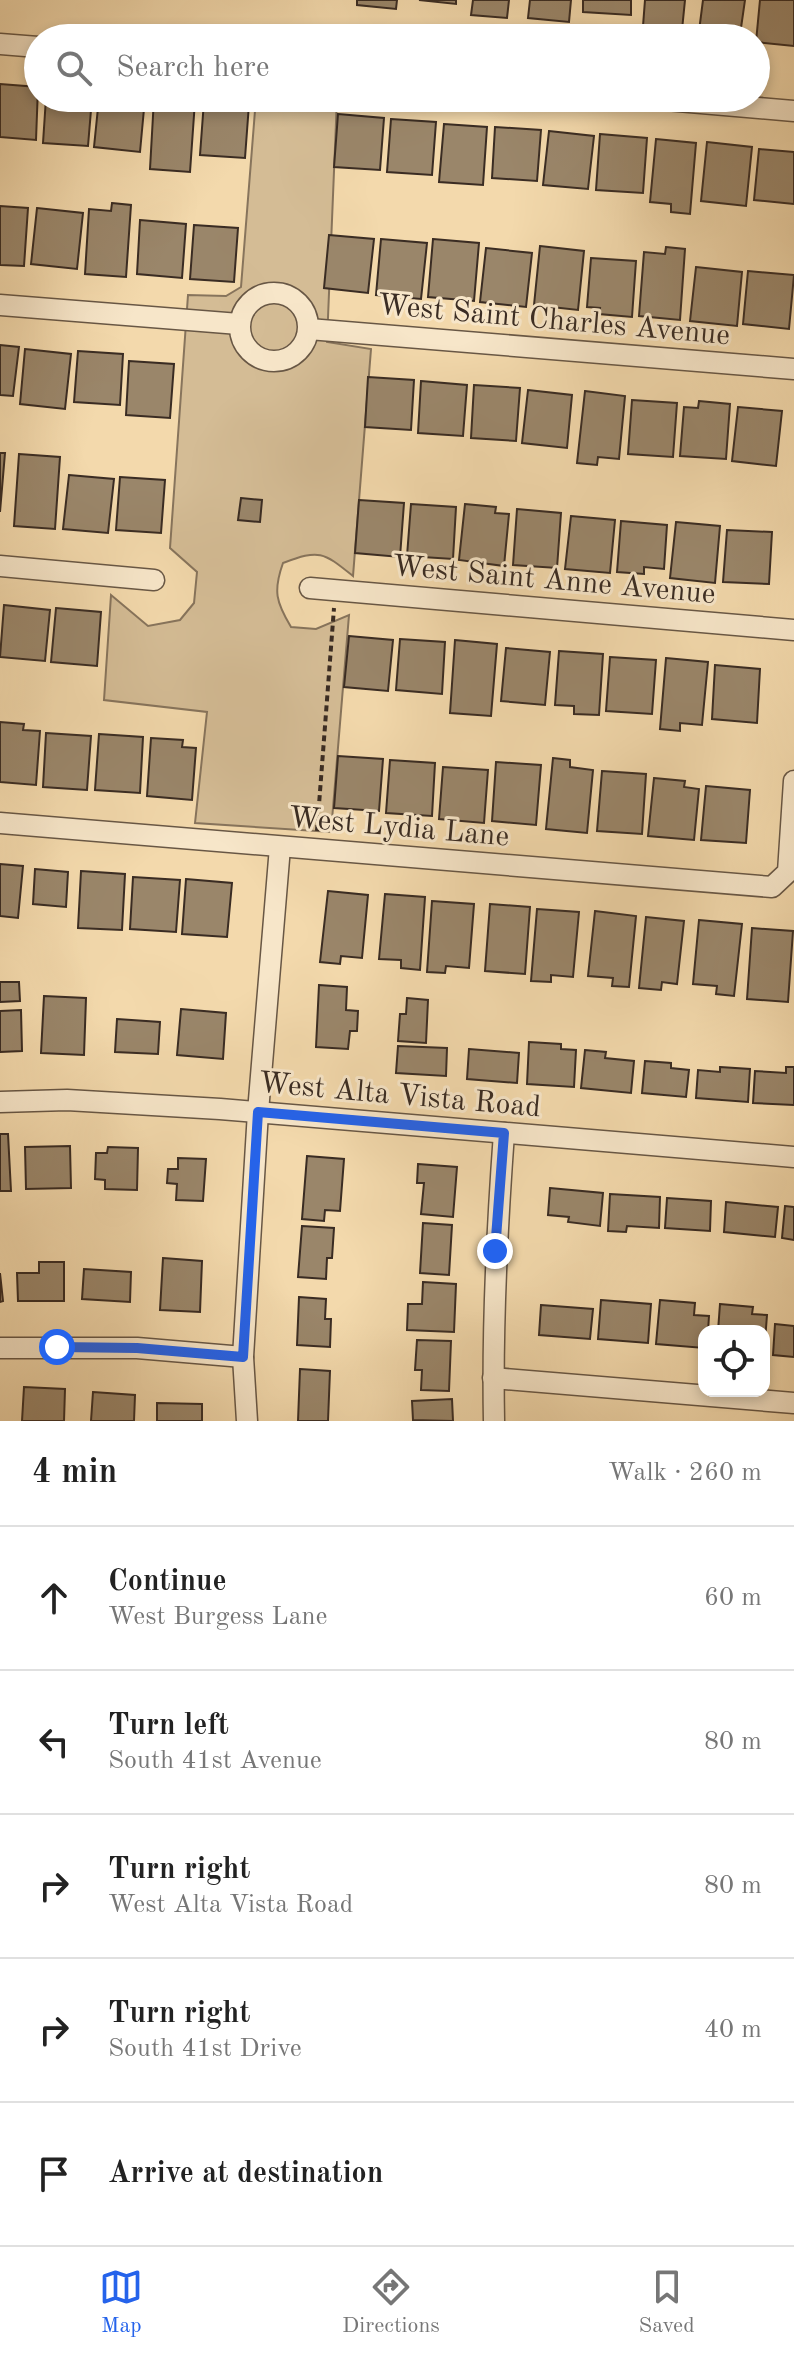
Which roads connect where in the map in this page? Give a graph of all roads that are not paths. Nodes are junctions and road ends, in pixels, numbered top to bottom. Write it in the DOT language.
graph roads {
  1 [pos="0,44"];
  2 [pos="24,46"];
  3 [pos="770,109"];
  4 [pos="794,111"];
  5 [pos="0,305"];
  6 [pos="239,324"];
  7 [pos="309,329"];
  8 [pos="794,369"];
  9 [pos="0,566"];
  10 [pos="154,580"];
  11 [pos="310,588"];
  12 [pos="794,630"];
  13 [pos="794,781"];
  14 [pos="0,823"];
  15 [pos="280,847"];
  16 [pos="0,1102"];
  17 [pos="258,1112"];
  18 [pos="504,1133"];
  19 [pos="794,1157"];
  20 [pos="0,1348"];
  21 [pos="243,1357"];
  22 [pos="493,1378"];
  23 [pos="794,1403"];
  24 [pos="247,1421"];
  25 [pos="494,1421"];
  1 -- 2 [label="street"];
  3 -- 4 [label="street"];
  5 -- 6 [label="street"];
  6 -- 7 [label="street"];
  6 -- 7 [label="street"];
  7 -- 8 [label="street, West Saint Charles Avenue"];
  9 -- 10 [label="street"];
  11 -- 12 [label="street, West Saint Anne Avenue"];
  13 -- 15 [label="street, West Lydia Lane"];
  14 -- 15 [label="street, West Lydia Lane"];
  15 -- 17 [label="street"];
  16 -- 17 [label="street, West Alta Vista Road"];
  17 -- 18 [label="street, West Alta Vista Road"];
  17 -- 21 [label="street"];
  18 -- 19 [label="street, West Alta Vista Road"];
  18 -- 22 [label="street"];
  20 -- 21 [label="street"];
  21 -- 24 [label="street"];
  22 -- 23 [label="street"];
  22 -- 25 [label="street"];
}
